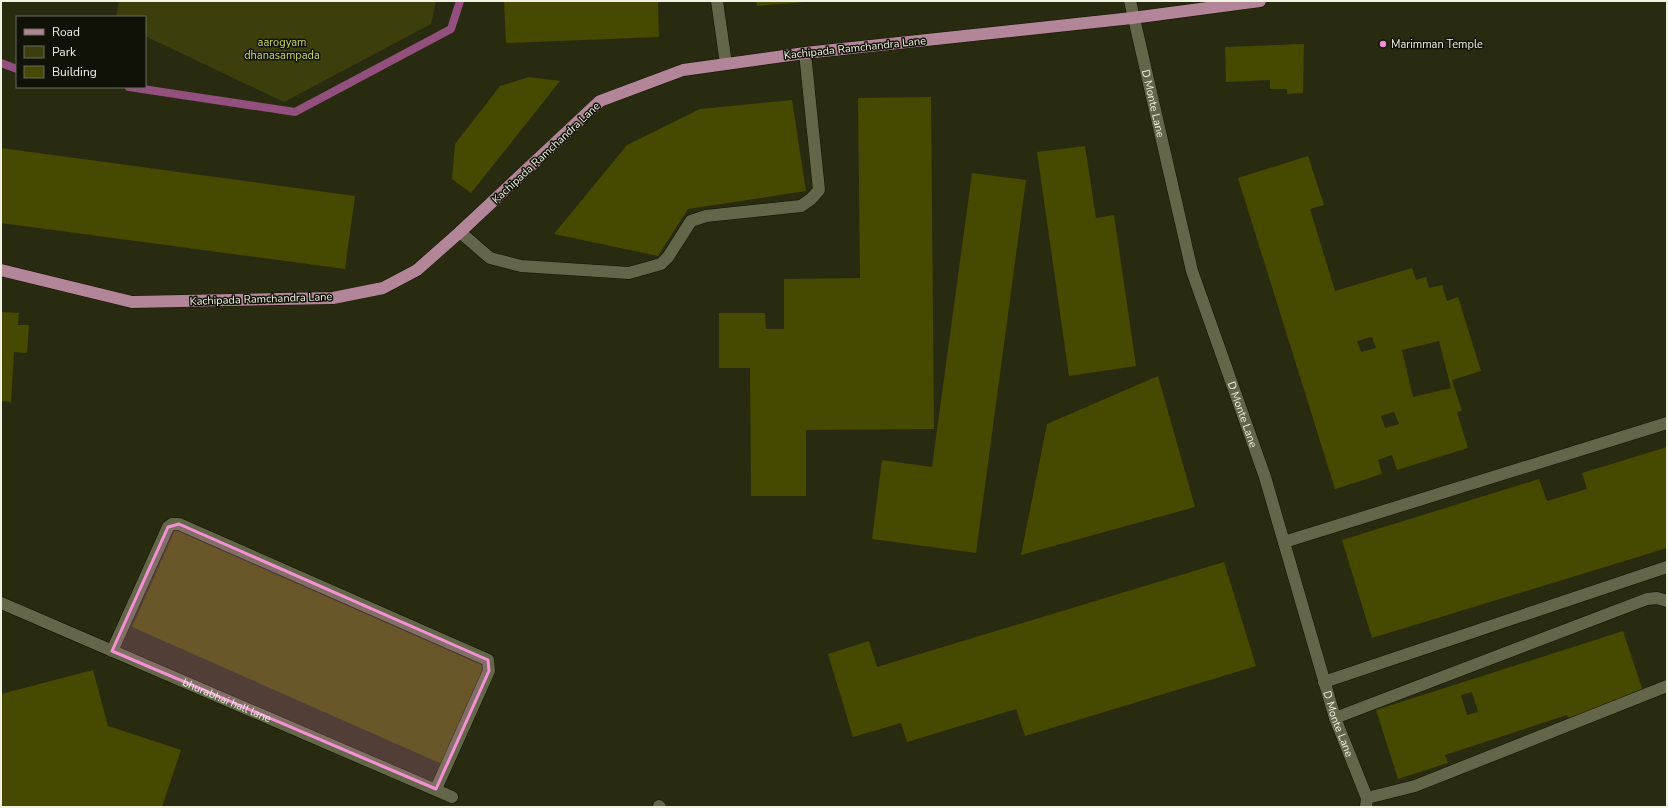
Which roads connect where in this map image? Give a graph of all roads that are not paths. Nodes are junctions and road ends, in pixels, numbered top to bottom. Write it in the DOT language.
graph roads {
  1 [pos="717,1"];
  2 [pos="1130,1"];
  3 [pos="1260,1"];
  4 [pos="1132,18"];
  5 [pos="805,53"];
  6 [pos="726,64"];
  7 [pos="460,232"];
  8 [pos="1,270"];
  9 [pos="1667,423"];
  10 [pos="1284,542"];
  11 [pos="1667,567"];
  12 [pos="1667,601"];
  13 [pos="1,603"];
  14 [pos="112,651"];
  15 [pos="1324,682"];
  16 [pos="1667,686"];
  17 [pos="1335,718"];
  18 [pos="436,789"];
  19 [pos="452,797"];
  20 [pos="1367,802"];
  1 -- 6 [label="street"];
  2 -- 4 [label="street, D Monte Lane"];
  3 -- 4 [label="main road, Kachipada Ramchandra Lane"];
  4 -- 5 [label="main road, Kachipada Ramchandra Lane"];
  4 -- 10 [label="street, D Monte Lane"];
  5 -- 6 [label="main road, Kachipada Ramchandra Lane"];
  5 -- 7 [label="street"];
  6 -- 7 [label="main road, Kachipada Ramchandra Lane"];
  7 -- 8 [label="main road, Kachipada Ramchandra Lane"];
  9 -- 10 [label="street"];
  10 -- 15 [label="street, D Monte Lane"];
  11 -- 15 [label="street"];
  12 -- 17 [label="street"];
  13 -- 14 [label="street, bhurabhai hall lane"];
  14 -- 18 [label="street, bhurabhai hall lane"];
  14 -- 18 [label="street"];
  15 -- 17 [label="street, D Monte Lane"];
  16 -- 20 [label="street"];
  17 -- 20 [label="street, D Monte Lane"];
  18 -- 19 [label="street, bhurabhai hall lane"];
}
